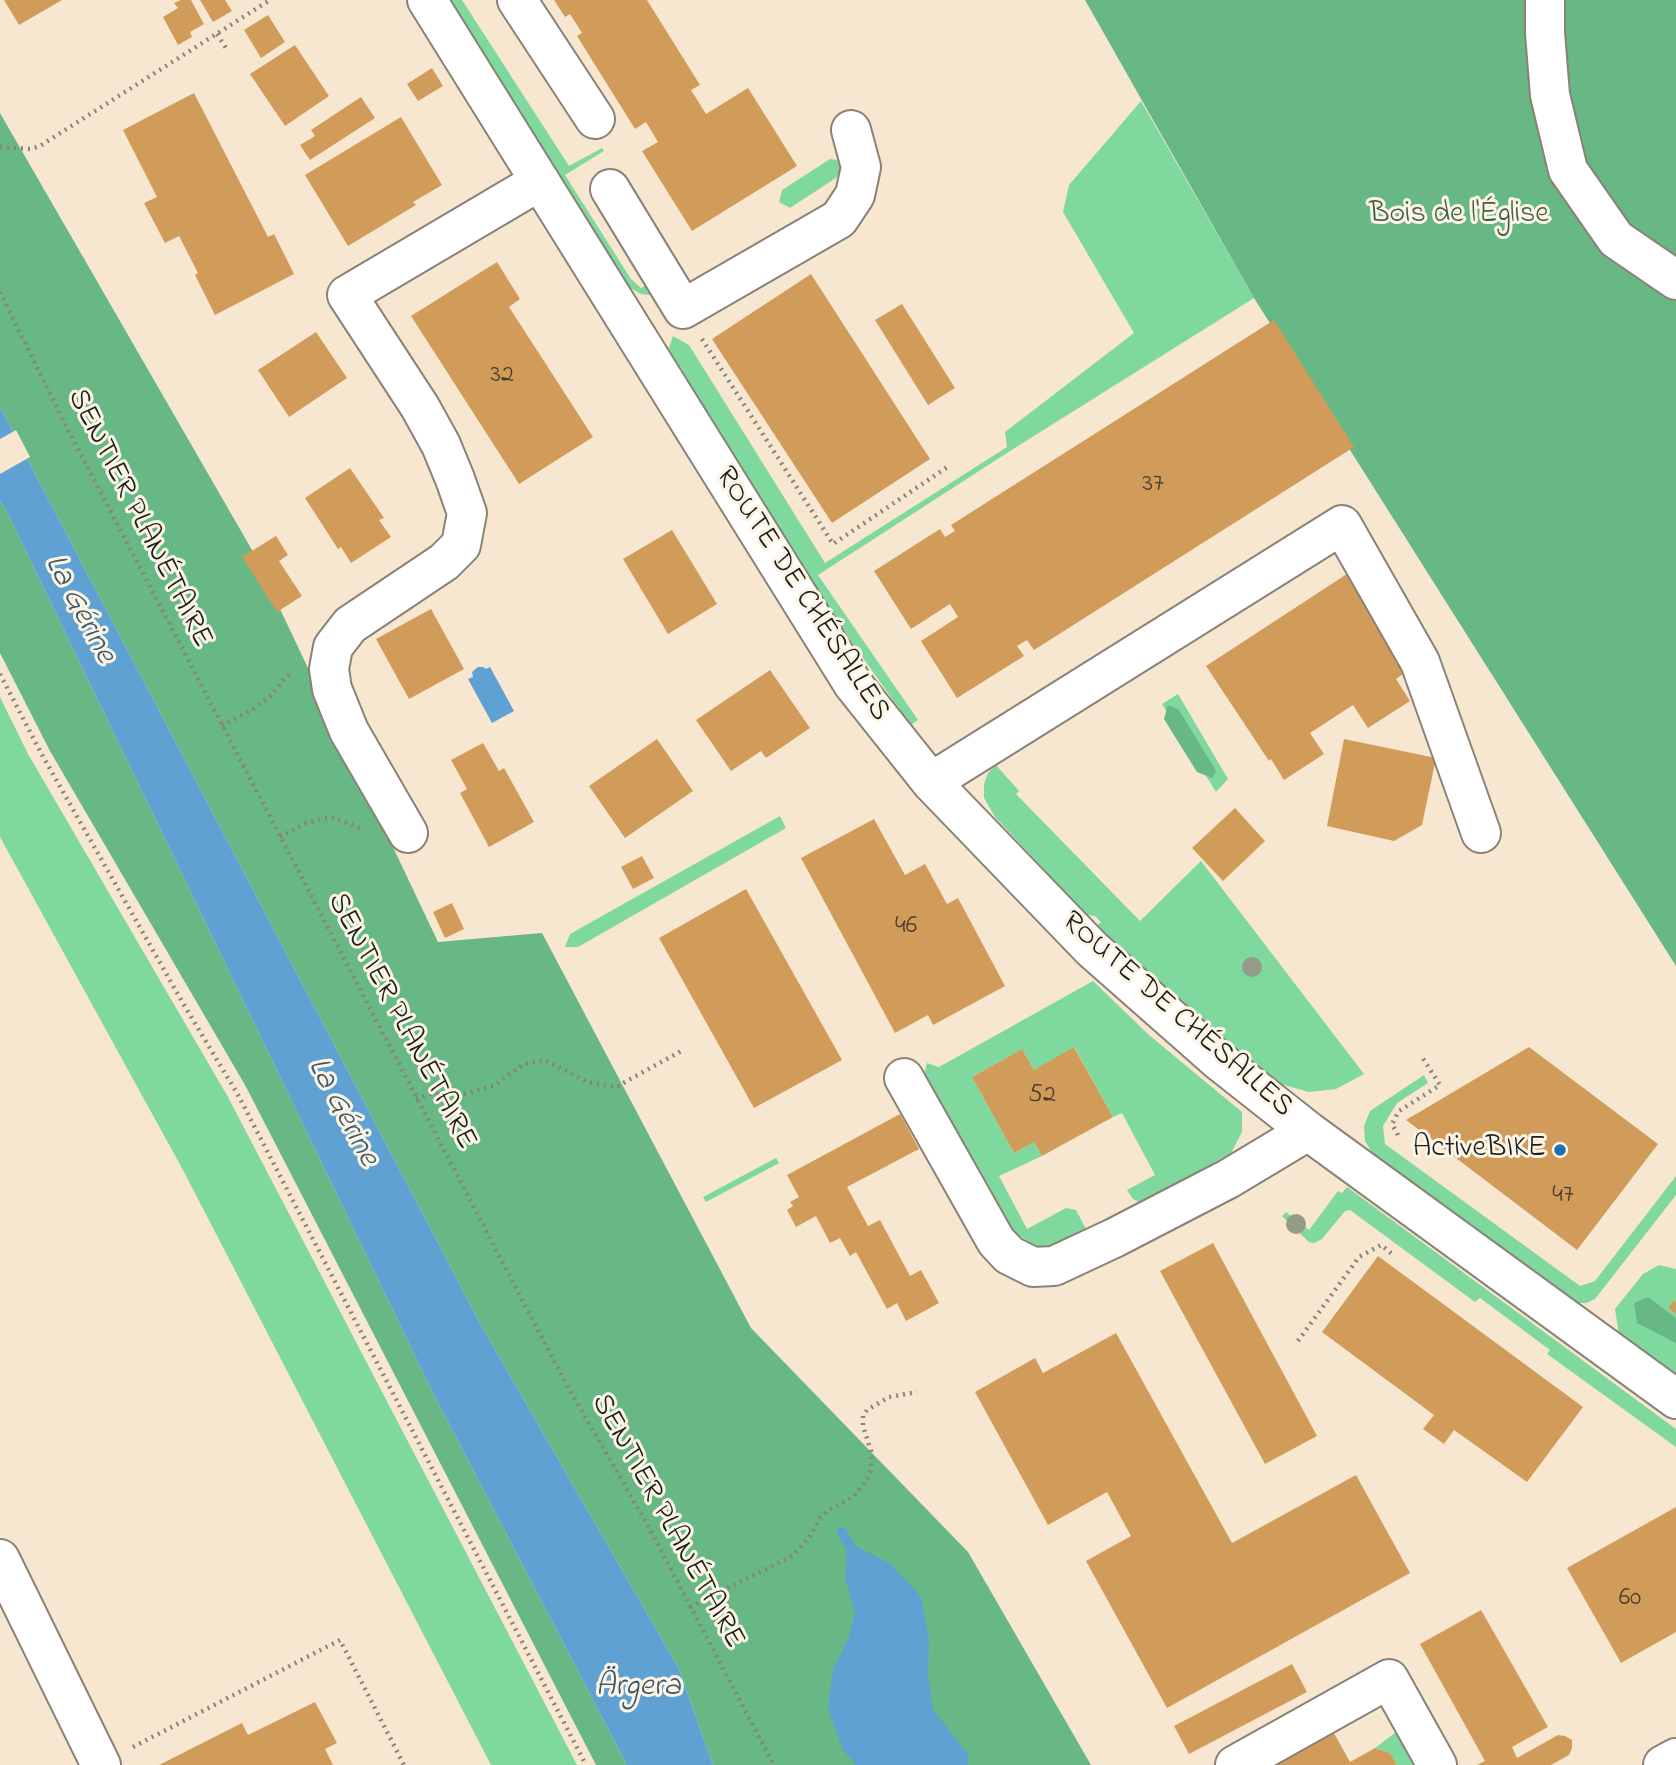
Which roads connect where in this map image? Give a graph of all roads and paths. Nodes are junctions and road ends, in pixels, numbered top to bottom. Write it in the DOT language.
graph roads {
  1 [pos="270,0"];
  2 [pos="427,0"];
  3 [pos="517,0"];
  4 [pos="1545,0"];
  5 [pos="217,34"];
  6 [pos="226,48"];
  7 [pos="595,119"];
  8 [pos="851,130"];
  9 [pos="0,147"];
  10 [pos="540,181"];
  11 [pos="610,189"];
  12 [pos="1676,280"];
  13 [pos="0,292"];
  14 [pos="683,309"];
  15 [pos="636,335"];
  16 [pos="949,466"];
  17 [pos="333,647"];
  18 [pos="0,674"];
  19 [pos="222,726"];
  20 [pos="930,782"];
  21 [pos="408,833"];
  22 [pos="1481,833"];
  23 [pos="280,837"];
  24 [pos="683,1051"];
  25 [pos="1422,1057"];
  26 [pos="904,1078"];
  27 [pos="416,1098"];
  28 [pos="1308,1131"];
  29 [pos="1398,1135"];
  30 [pos="1392,1254"];
  31 [pos="1298,1341"];
  32 [pos="917,1392"];
  33 [pos="1676,1399"];
  34 [pos="0,1559"];
  35 [pos="691,1606"];
  36 [pos="1676,1758"];
  37 [pos="101,1765"];
  38 [pos="404,1765"];
  39 [pos="586,1765"];
  40 [pos="774,1765"];
  41 [pos="1235,1765"];
  42 [pos="1437,1765"];
  43 [pos="1663,1765"];
  1 -- 5 [label="path"];
  2 -- 10 [label="street, ROUTE DE CHÉSALLES"];
  3 -- 7 [label="street"];
  4 -- 12 [label="street"];
  5 -- 6 [label="path"];
  5 -- 9 [label="path"];
  8 -- 14 [label="street"];
  10 -- 15 [label="street, ROUTE DE CHÉSALLES"];
  10 -- 17 [label="street"];
  11 -- 14 [label="street"];
  13 -- 19 [label="path, SENTIER PLANÉTAIRE"];
  14 -- 15 [label="street"];
  14 -- 16 [label="path"];
  15 -- 20 [label="street, ROUTE DE CHÉSALLES"];
  17 -- 19 [label="path"];
  17 -- 21 [label="street"];
  18 -- 39 [label="path"];
  19 -- 23 [label="path, SENTIER PLANÉTAIRE"];
  20 -- 22 [label="street"];
  20 -- 28 [label="street, ROUTE DE CHÉSALLES"];
  21 -- 23 [label="path"];
  23 -- 27 [label="path, SENTIER PLANÉTAIRE"];
  24 -- 27 [label="path"];
  25 -- 29 [label="path"];
  26 -- 28 [label="street, ROUTE DE CHÉSALLES"];
  27 -- 35 [label="path, SENTIER PLANÉTAIRE"];
  28 -- 33 [label="street, ROUTE DE CHÉSALLES"];
  30 -- 31 [label="path"];
  32 -- 35 [label="path"];
  34 -- 37 [label="street"];
  35 -- 40 [label="path, SENTIER PLANÉTAIRE"];
  36 -- 43 [label="street"];
  37 -- 38 [label="path"];
  41 -- 42 [label="street"];
}
